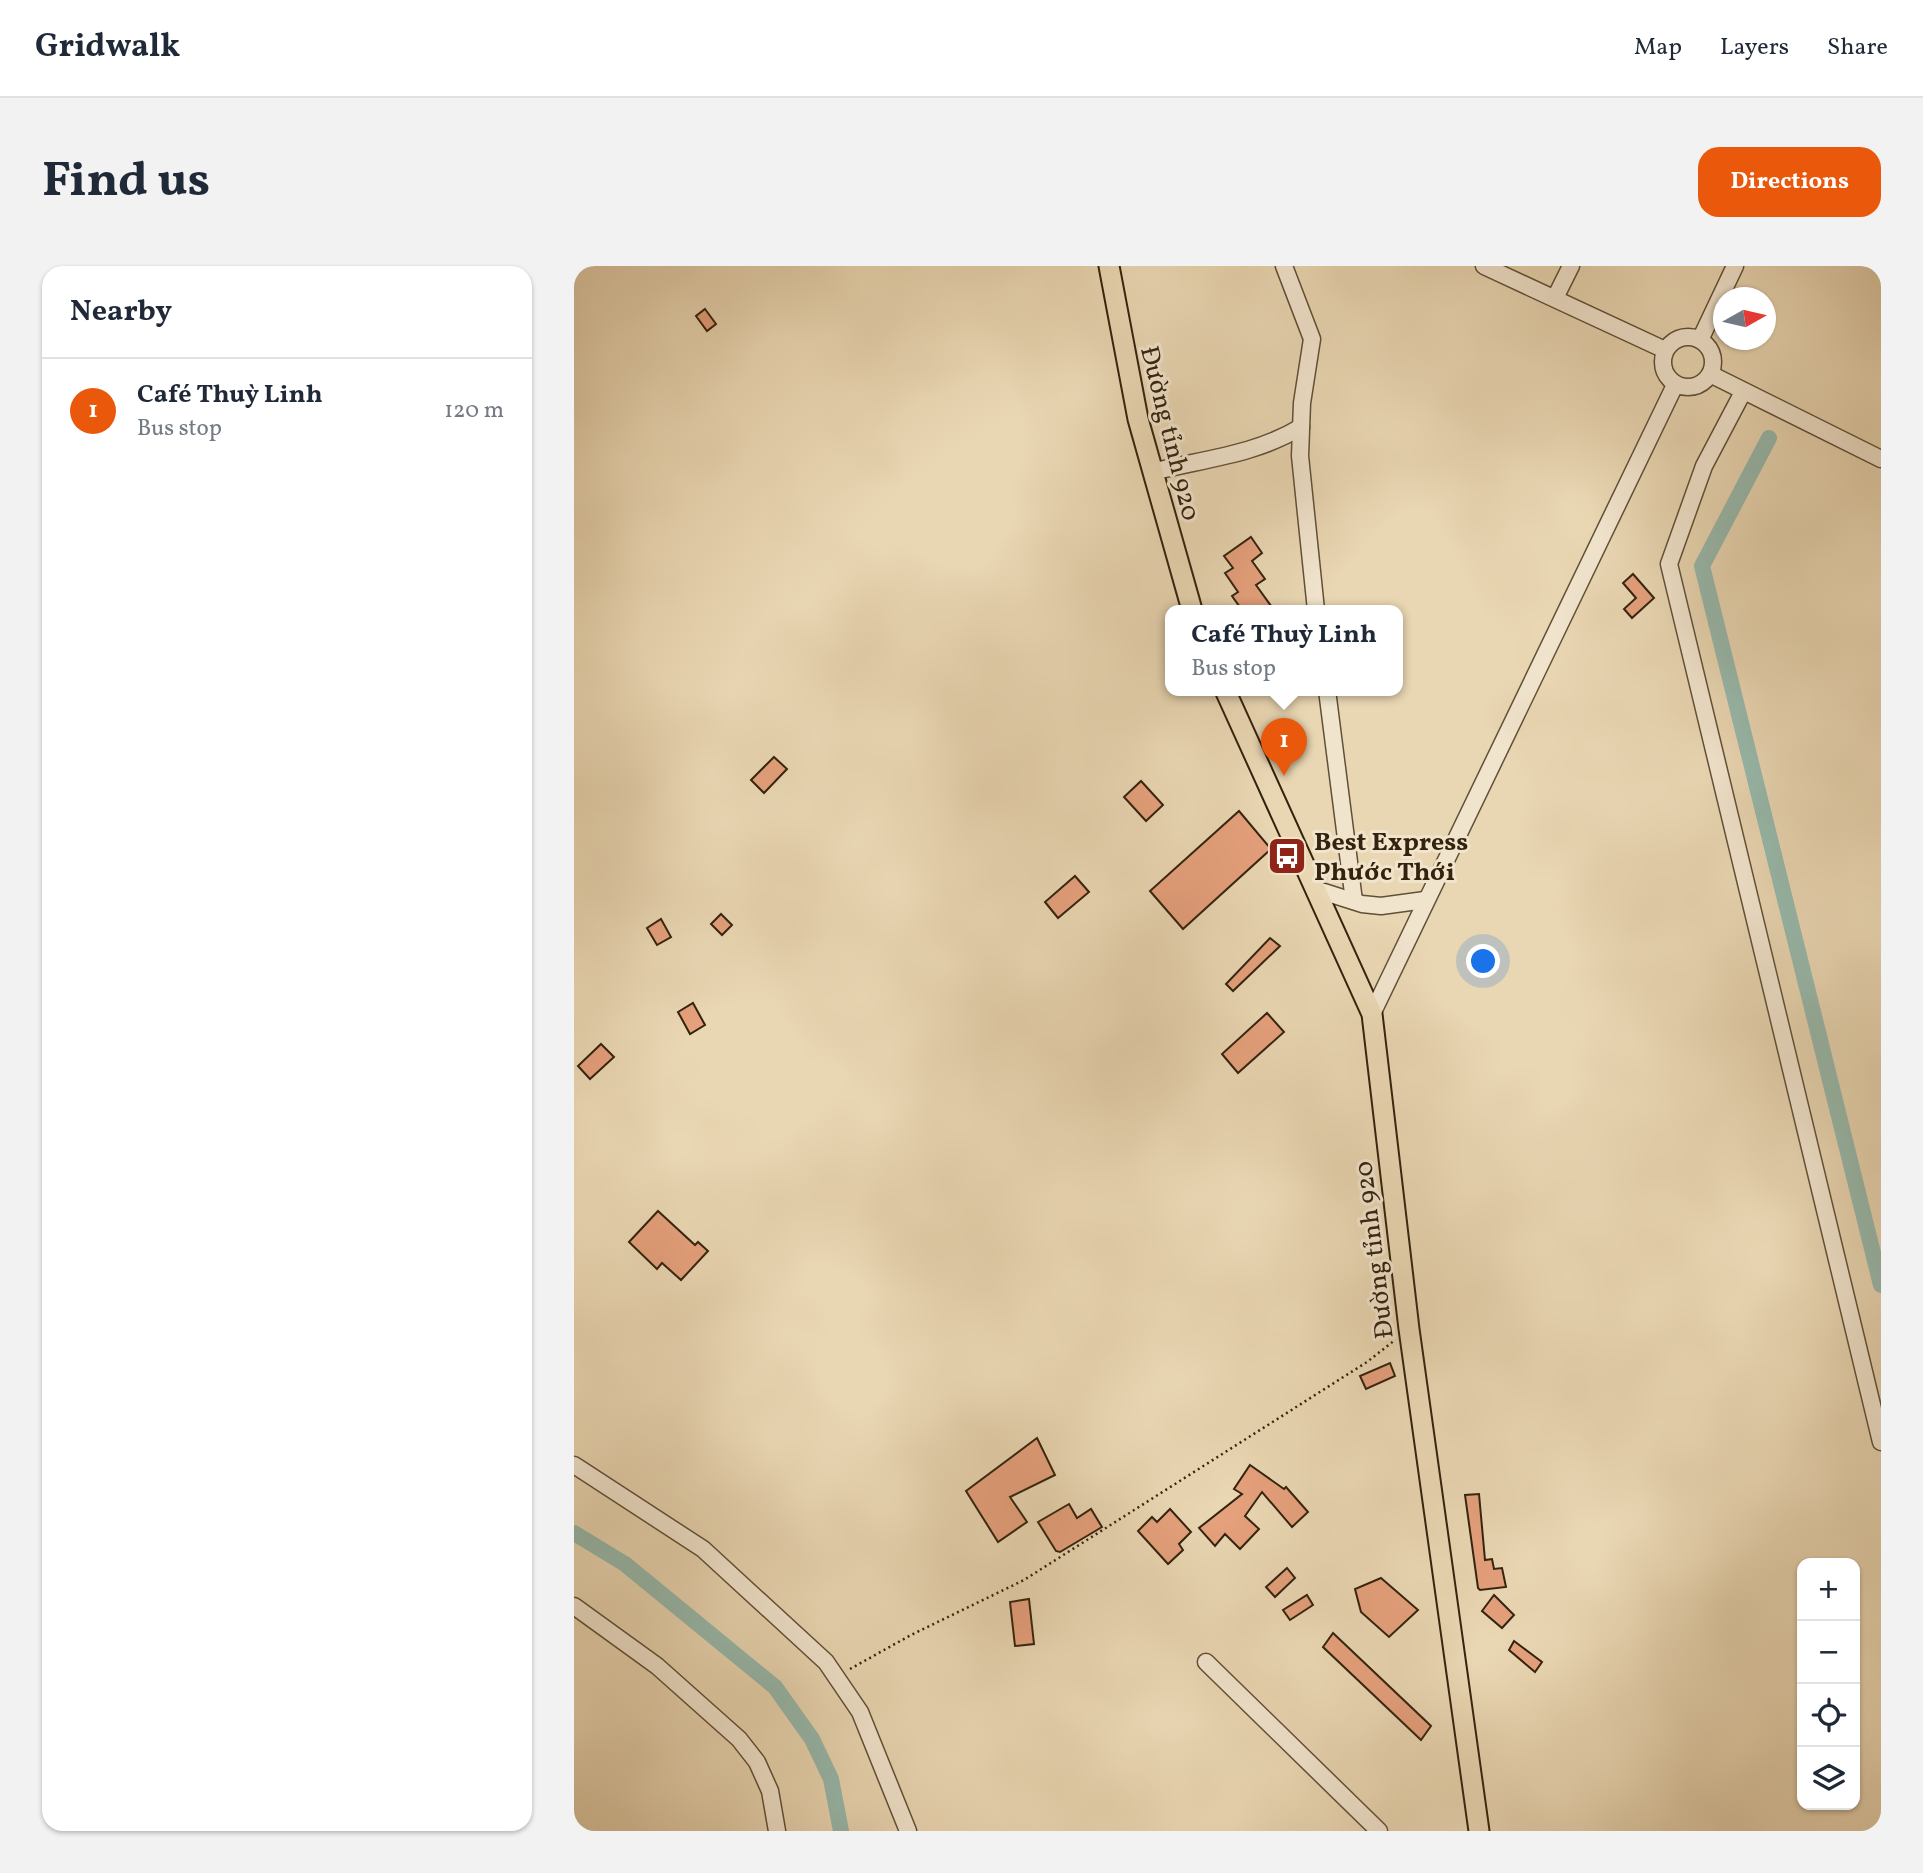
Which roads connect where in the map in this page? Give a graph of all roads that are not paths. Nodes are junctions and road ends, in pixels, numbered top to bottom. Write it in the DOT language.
graph roads {
  1 [pos="1109,266"];
  2 [pos="1284,266"];
  3 [pos="1484,266"];
  4 [pos="1571,266"];
  5 [pos="1735,266"];
  6 [pos="1555,298"];
  7 [pos="1699,340"];
  8 [pos="1665,350"];
  9 [pos="1710,374"];
  10 [pos="1675,385"];
  11 [pos="1743,393"];
  12 [pos="1301,427"];
  13 [pos="1271,443"];
  14 [pos="1881,459"];
  15 [pos="1300,463"];
  16 [pos="1152,472"];
  17 [pos="1191,605"];
  18 [pos="1316,605"];
  19 [pos="1228,696"];
  20 [pos="1328,696"];
  21 [pos="1318,890"];
  22 [pos="1425,900"];
  23 [pos="1354,901"];
  24 [pos="1372,1014"];
  25 [pos="1881,1442"];
  26 [pos="574,1465"];
  27 [pos="574,1606"];
  28 [pos="1206,1662"];
  29 [pos="777,1831"];
  30 [pos="908,1831"];
  31 [pos="1379,1831"];
  32 [pos="1479,1831"];
  1 -- 16 [label="main road, Đường tỉnh 920"];
  2 -- 12 [label="street"];
  3 -- 6 [label="street"];
  4 -- 6 [label="street"];
  5 -- 7 [label="street"];
  6 -- 8 [label="street"];
  7 -- 8 [label="street"];
  7 -- 9 [label="street"];
  8 -- 10 [label="street"];
  9 -- 10 [label="street"];
  9 -- 11 [label="street"];
  10 -- 22 [label="street"];
  11 -- 14 [label="street"];
  11 -- 25 [label="street"];
  12 -- 13 [label="street"];
  12 -- 15 [label="street"];
  13 -- 15 [label="street"];
  13 -- 16 [label="street"];
  15 -- 18 [label="street"];
  16 -- 17 [label="main road, Đường tỉnh 920"];
  19 -- 21 [label="main road, Đường tỉnh 920"];
  20 -- 23 [label="street"];
  21 -- 23 [label="street"];
  21 -- 24 [label="main road, Đường tỉnh 920"];
  22 -- 23 [label="street"];
  22 -- 24 [label="street"];
  24 -- 32 [label="main road, Đường tỉnh 920"];
  26 -- 30 [label="street"];
  27 -- 29 [label="street"];
  28 -- 31 [label="street"];
}
